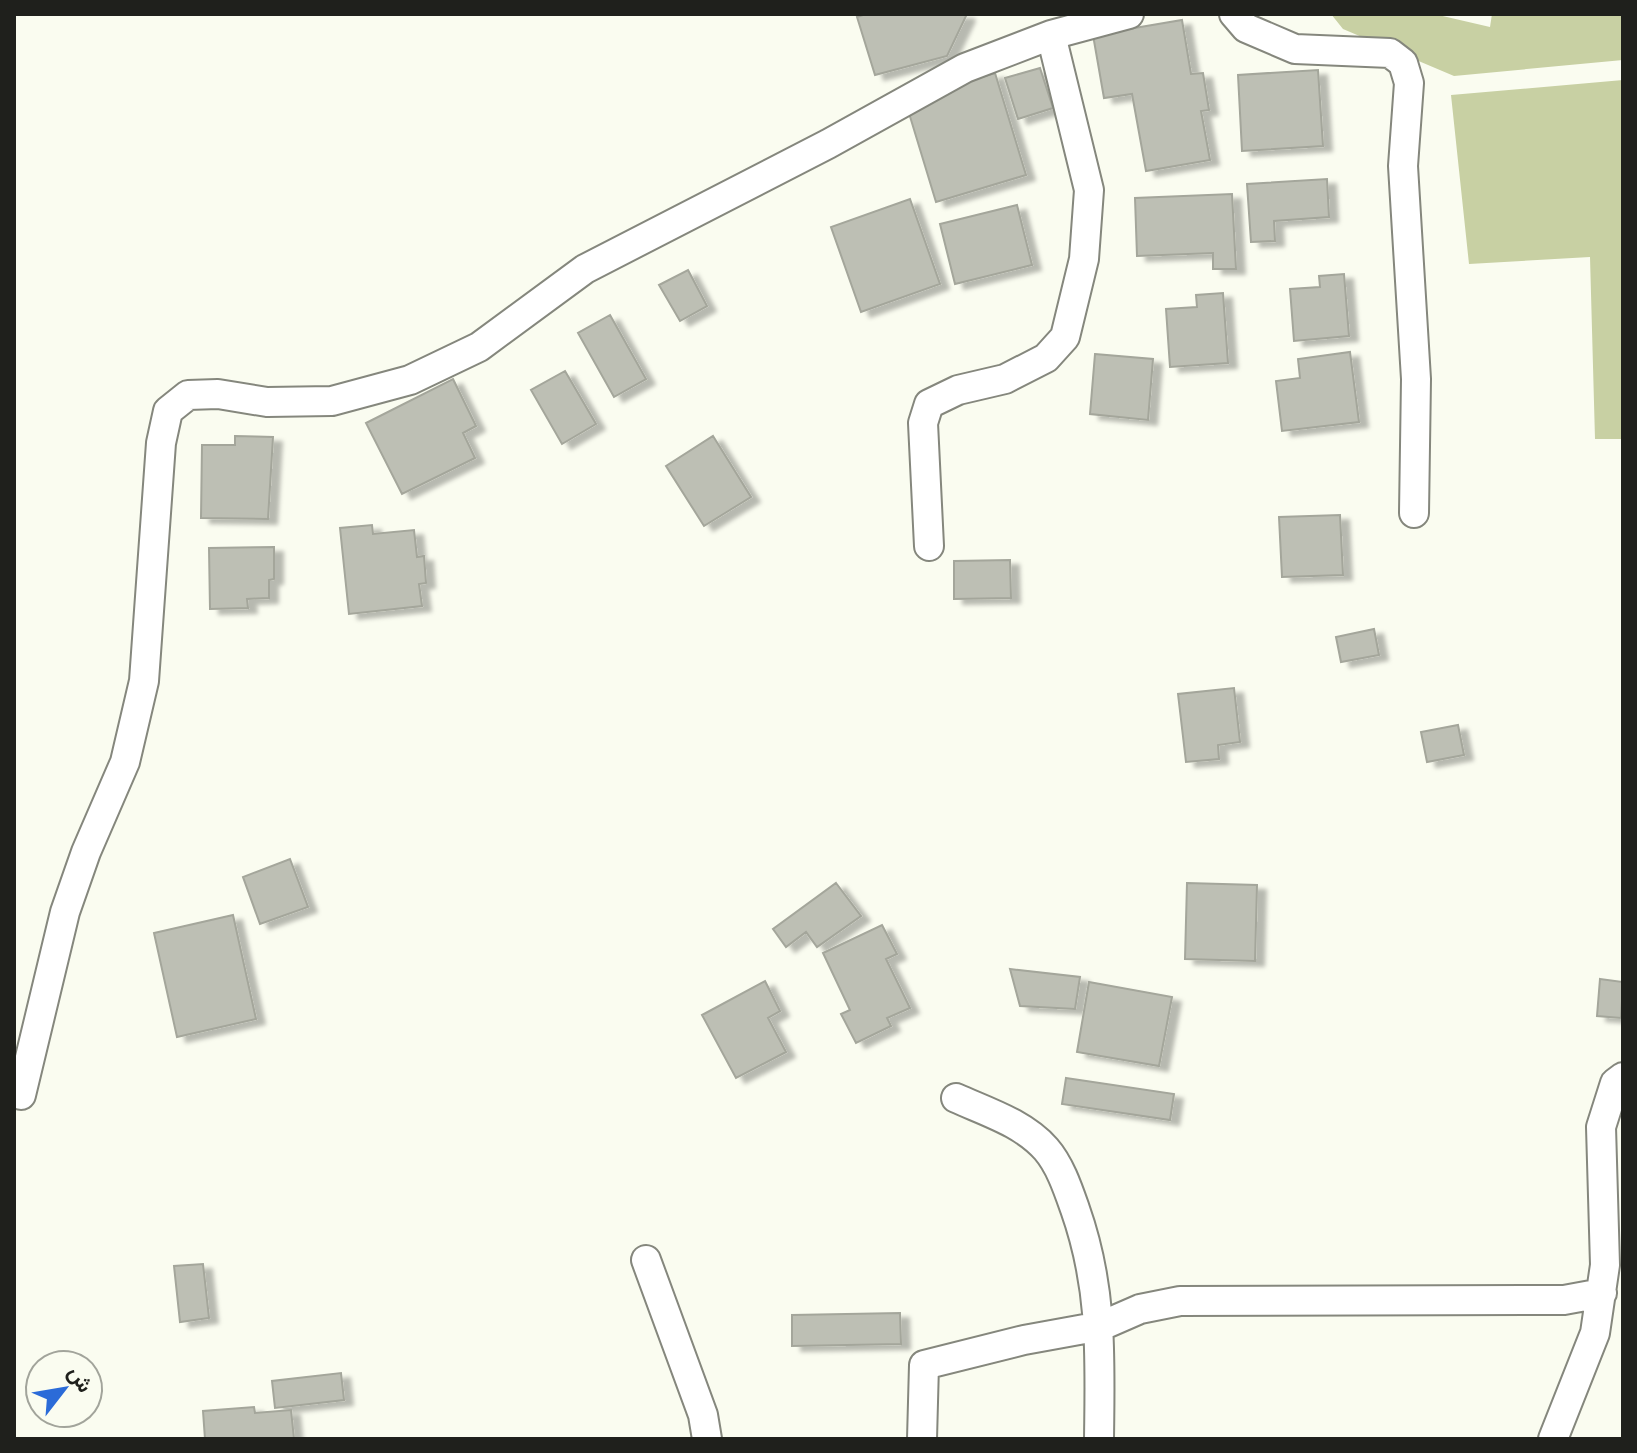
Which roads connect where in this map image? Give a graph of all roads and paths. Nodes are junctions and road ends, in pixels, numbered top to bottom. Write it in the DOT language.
graph roads {
  1 [pos="1129,14"];
  2 [pos="1234,14"];
  3 [pos="1051,35"];
  4 [pos="1414,513"];
  5 [pos="929,546"];
  6 [pos="1623,1077"];
  7 [pos="21,1095"];
  8 [pos="956,1098"];
  9 [pos="646,1260"];
  10 [pos="1602,1293"];
  11 [pos="1101,1326"];
  12 [pos="707,1439"];
  13 [pos="922,1439"];
  14 [pos="1099,1439"];
  15 [pos="1553,1439"];
  1 -- 3 [label="street"];
  2 -- 4 [label="street"];
  3 -- 5 [label="street"];
  3 -- 7 [label="street"];
  6 -- 10 [label="street"];
  8 -- 11 [label="street"];
  9 -- 12 [label="street"];
  10 -- 11 [label="street"];
  10 -- 15 [label="street"];
  11 -- 13 [label="street"];
  11 -- 14 [label="street"];
}
